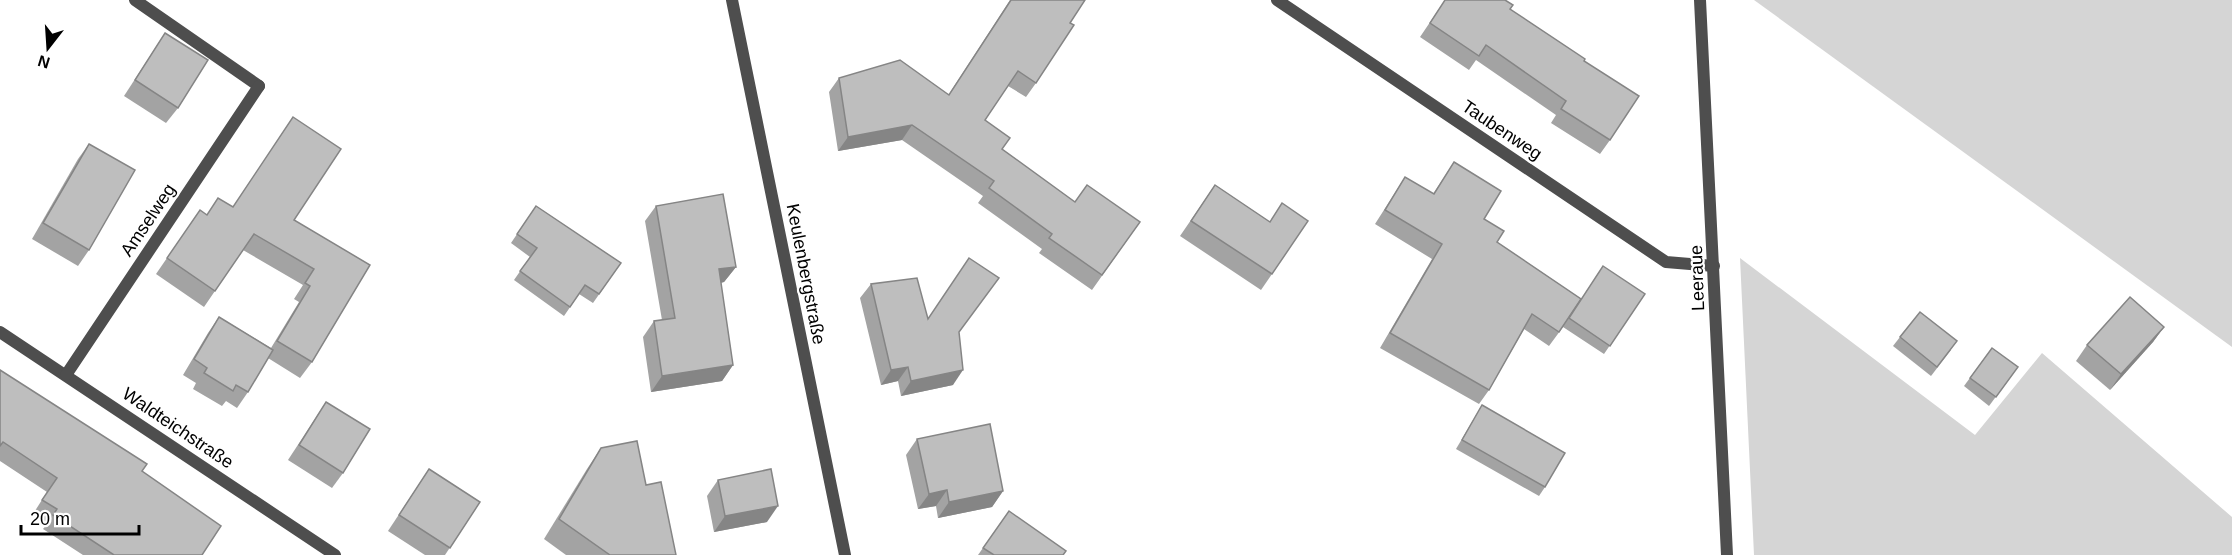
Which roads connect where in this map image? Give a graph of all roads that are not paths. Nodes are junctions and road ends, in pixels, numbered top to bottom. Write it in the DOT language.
graph roads {
  1 [pos="135,0"];
  2 [pos="732,0"];
  3 [pos="1277,0"];
  4 [pos="1700,0"];
  5 [pos="1714,266"];
  6 [pos="0,332"];
  7 [pos="66,375"];
  8 [pos="335,555"];
  9 [pos="845,555"];
  10 [pos="1727,555"];
  1 -- 7 [label="street, Amselweg"];
  2 -- 9 [label="street, Keulenbergstraße"];
  3 -- 5 [label="street, Taubenweg"];
  4 -- 5 [label="street, Leeraue"];
  5 -- 10 [label="street, Leeraue"];
  6 -- 7 [label="street, Waldteichstraße"];
  7 -- 8 [label="street, Waldteichstraße"];
}
